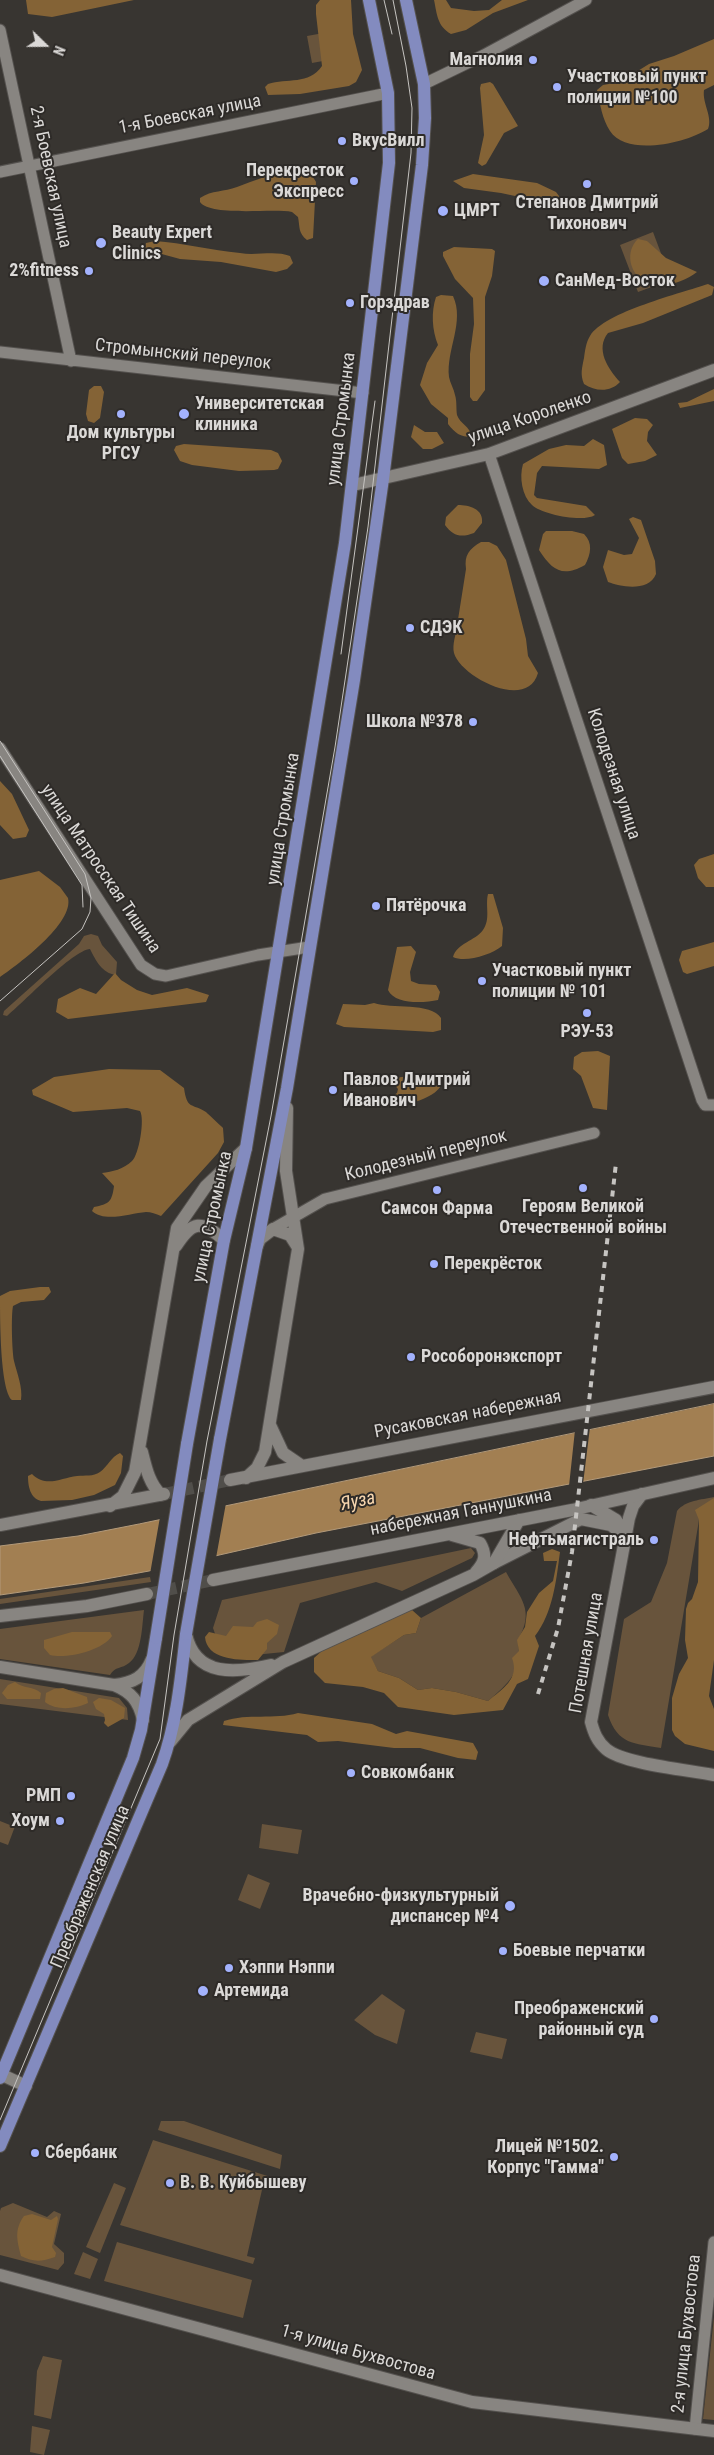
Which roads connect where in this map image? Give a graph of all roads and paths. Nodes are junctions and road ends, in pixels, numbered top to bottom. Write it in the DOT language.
graph roads {
  1 [pos="369,0"];
  2 [pos="406,0"];
  3 [pos="586,0"];
  4 [pos="0,30"];
  5 [pos="424,84"];
  6 [pos="388,93"];
  7 [pos="30,165"];
  8 [pos="0,172"];
  9 [pos="0,352"];
  10 [pos="71,361"];
  11 [pos="714,370"];
  12 [pos="363,393"];
  13 [pos="489,454"];
  14 [pos="384,478"];
  15 [pos="352,485"];
  16 [pos="0,748"];
  17 [pos="309,947"];
  18 [pos="279,951"];
  19 [pos="287,1088"];
  20 [pos="710,1105"];
  21 [pos="594,1133"];
  22 [pos="246,1148"];
  23 [pos="294,1217"];
  24 [pos="273,1229"];
  25 [pos="224,1240"];
  26 [pos="298,1248"];
  27 [pos="173,1250"];
  28 [pos="256,1250"];
  29 [pos="714,1387"];
  30 [pos="270,1425"];
  31 [pos="140,1445"];
  32 [pos="302,1466"];
  33 [pos="246,1478"];
  34 [pos="714,1478"];
  35 [pos="230,1480"];
  36 [pos="642,1494"];
  37 [pos="591,1505"];
  38 [pos="110,1506"];
  39 [pos="519,1520"];
  40 [pos="0,1525"];
  41 [pos="447,1534"];
  42 [pos="626,1537"];
  43 [pos="494,1563"];
  44 [pos="473,1576"];
  45 [pos="213,1580"];
  46 [pos="146,1594"];
  47 [pos="0,1616"];
  48 [pos="186,1634"];
  49 [pos="156,1638"];
  50 [pos="152,1659"];
  51 [pos="283,1662"];
  52 [pos="0,1667"];
  53 [pos="114,1684"];
  54 [pos="143,1720"];
  55 [pos="170,1742"];
  56 [pos="714,1775"];
  57 [pos="0,2076"];
  58 [pos="26,2086"];
  59 [pos="0,2146"];
  60 [pos="714,2242"];
  61 [pos="0,2275"];
  62 [pos="695,2429"];
  63 [pos="714,2431"];
  1 -- 6 [label="main road, улица Стромынка"];
  2 -- 5 [label="main road"];
  3 -- 5 [label="street"];
  4 -- 7 [label="street, 2-я Боевская улица"];
  5 -- 14 [label="main road"];
  6 -- 7 [label="street, 1-я Боевская улица"];
  6 -- 12 [label="main road, улица Стромынка"];
  7 -- 8 [label="street, 1-я Боевская улица"];
  7 -- 10 [label="street, 2-я Боевская улица"];
  9 -- 10 [label="street, Стромынский переулок"];
  10 -- 12 [label="street, Стромынский переулок"];
  11 -- 13 [label="main road, улица Короленко"];
  12 -- 15 [label="main road, улица Стромынка"];
  13 -- 14 [label="main road, улица Короленко"];
  13 -- 20 [label="street, Колодезная улица"];
  14 -- 15 [label="main road, улица Короленко"];
  14 -- 17 [label="main road"];
  15 -- 18 [label="main road, улица Стромынка"];
  16 -- 18 [label="street, улица Матросская Тишина"];
  17 -- 18 [label="street, улица Матросская Тишина"];
  17 -- 19 [label="main road"];
  18 -- 22 [label="main road, улица Стромынка"];
  19 -- 23 [label="main road"];
  19 -- 28 [label="main road"];
  21 -- 23 [label="street, Колодезный переулок"];
  22 -- 25 [label="main road, улица Стромынка"];
  22 -- 27 [label="main road"];
  23 -- 24 [label="street, Колодезный переулок"];
  23 -- 26 [label="main road"];
  24 -- 26 [label="main road"];
  24 -- 28 [label="main road"];
  25 -- 27 [label="main road"];
  25 -- 49 [label="main road, улица Стромынка, bridge"];
  26 -- 30 [label="main road"];
  27 -- 31 [label="main road"];
  28 -- 48 [label="main road, bridge"];
  29 -- 32 [label="main road, Русаковская набережная"];
  30 -- 32 [label="main road"];
  30 -- 33 [label="main road"];
  31 -- 38 [label="main road"];
  31 -- 38 [label="main road"];
  32 -- 33 [label="main road, Русаковская набережная"];
  33 -- 35 [label="main road, Русаковская набережная"];
  34 -- 36 [label="main road, набережная Ганнушкина"];
  36 -- 37 [label="main road, набережная Ганнушкина"];
  36 -- 42 [label="main road, Потешная улица"];
  37 -- 39 [label="main road, набережная Ганнушкина"];
  37 -- 42 [label="main road"];
  38 -- 40 [label="main road"];
  39 -- 41 [label="main road, набережная Ганнушкина"];
  39 -- 43 [label="main road"];
  41 -- 44 [label="main road"];
  41 -- 45 [label="main road, набережная Ганнушкина"];
  42 -- 43 [label="main road"];
  42 -- 56 [label="main road, Потешная улица"];
  43 -- 44 [label="main road"];
  44 -- 51 [label="main road"];
  46 -- 47 [label="main road"];
  48 -- 51 [label="main road"];
  48 -- 55 [label="main road, Преображенская улица"];
  49 -- 50 [label="main road, Преображенская улица"];
  50 -- 53 [label="main road"];
  50 -- 54 [label="main road, Преображенская улица"];
  51 -- 55 [label="main road"];
  52 -- 53 [label="main road"];
  53 -- 54 [label="main road"];
  54 -- 57 [label="main road, Преображенская улица"];
  55 -- 58 [label="main road, Преображенская улица"];
  57 -- 58 [label="main road"];
  58 -- 59 [label="main road, Преображенская улица"];
  60 -- 62 [label="street, 2-я улица Бухвостова"];
  61 -- 62 [label="main road, 1-я улица Бухвостова"];
  62 -- 63 [label="main road, 1-я улица Бухвостова"];
}
